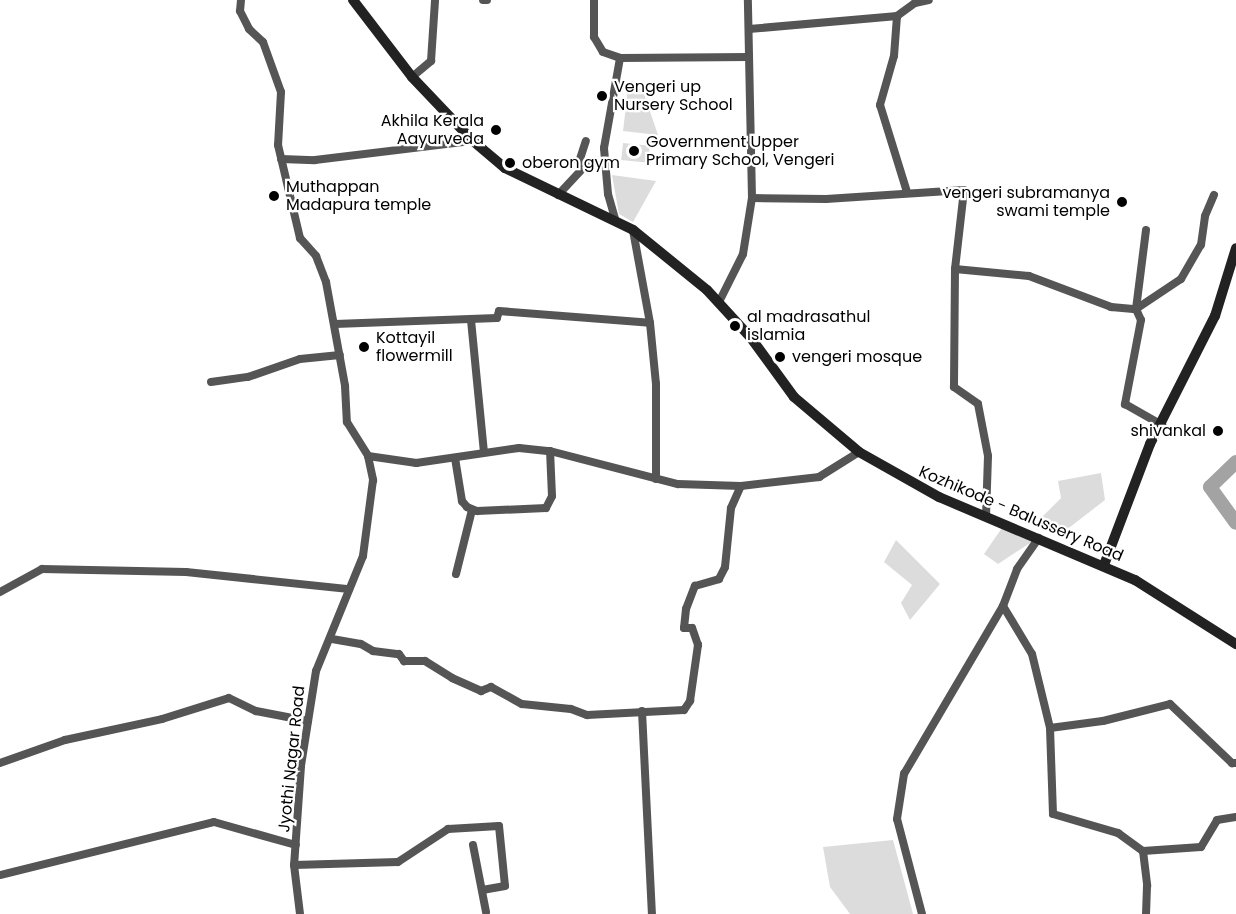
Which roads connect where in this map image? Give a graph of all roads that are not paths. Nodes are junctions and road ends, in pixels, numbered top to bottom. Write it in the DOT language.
graph roads {
  1 [pos="241,0"];
  2 [pos="353,0"];
  3 [pos="435,0"];
  4 [pos="594,0"];
  5 [pos="748,0"];
  6 [pos="929,0"];
  7 [pos="897,16"];
  8 [pos="749,29"];
  9 [pos="749,57"];
  10 [pos="620,58"];
  11 [pos="412,77"];
  12 [pos="473,141"];
  13 [pos="586,141"];
  14 [pos="282,159"];
  15 [pos="907,192"];
  16 [pos="558,195"];
  17 [pos="1214,195"];
  18 [pos="752,198"];
  19 [pos="616,222"];
  20 [pos="633,230"];
  21 [pos="1146,230"];
  22 [pos="1236,248"];
  23 [pos="955,269"];
  24 [pos="720,300"];
  25 [pos="1136,309"];
  26 [pos="471,320"];
  27 [pos="650,323"];
  28 [pos="335,324"];
  29 [pos="340,355"];
  30 [pos="211,382"];
  31 [pos="1161,425"];
  32 [pos="550,451"];
  33 [pos="484,452"];
  34 [pos="859,452"];
  35 [pos="368,456"];
  36 [pos="455,458"];
  37 [pos="656,479"];
  38 [pos="741,486"];
  39 [pos="472,510"];
  40 [pos="986,516"];
  41 [pos="1039,538"];
  42 [pos="1104,565"];
  43 [pos="456,574"];
  44 [pos="349,589"];
  45 [pos="0,592"];
  46 [pos="1003,606"];
  47 [pos="332,639"];
  48 [pos="1236,644"];
  49 [pos="642,711"];
  50 [pos="308,721"];
  51 [pos="1050,728"];
  52 [pos="0,763"];
  53 [pos="1236,763"];
  54 [pos="1236,817"];
  55 [pos="296,845"];
  56 [pos="473,845"];
  57 [pos="1143,851"];
  58 [pos="294,865"];
  59 [pos="0,875"];
  60 [pos="482,890"];
  61 [pos="486,912"];
  62 [pos="300,914"];
  63 [pos="652,914"];
  64 [pos="922,914"];
  65 [pos="1146,914"];
  1 -- 14 [label="street, Jyothi Nagar Road"];
  2 -- 11 [label="main road, Kozhikode - Balussery Road"];
  3 -- 11 [label="street"];
  4 -- 10 [label="street"];
  5 -- 8 [label="street"];
  6 -- 7 [label="street"];
  7 -- 8 [label="street"];
  7 -- 15 [label="street"];
  8 -- 9 [label="street"];
  9 -- 10 [label="street"];
  9 -- 18 [label="street"];
  10 -- 19 [label="street"];
  11 -- 12 [label="main road, Kozhikode - Balussery Road"];
  12 -- 14 [label="street"];
  12 -- 16 [label="main road, Kozhikode - Balussery Road"];
  13 -- 16 [label="street"];
  14 -- 28 [label="street, Jyothi Nagar Road"];
  15 -- 18 [label="street"];
  15 -- 23 [label="street"];
  16 -- 19 [label="main road, Kozhikode - Balussery Road"];
  17 -- 25 [label="street"];
  18 -- 24 [label="street"];
  19 -- 20 [label="main road, Kozhikode - Balussery Road"];
  20 -- 24 [label="main road, Kozhikode - Balussery Road"];
  20 -- 27 [label="street"];
  21 -- 25 [label="street"];
  22 -- 31 [label="main road"];
  23 -- 25 [label="street"];
  23 -- 40 [label="street"];
  24 -- 34 [label="main road, Kozhikode - Balussery Road"];
  25 -- 31 [label="street"];
  26 -- 27 [label="street"];
  26 -- 28 [label="street"];
  26 -- 33 [label="street"];
  27 -- 37 [label="street"];
  28 -- 29 [label="street, Jyothi Nagar Road"];
  29 -- 30 [label="street"];
  29 -- 35 [label="street, Jyothi Nagar Road"];
  31 -- 42 [label="main road"];
  32 -- 33 [label="street"];
  32 -- 37 [label="street"];
  32 -- 39 [label="street"];
  33 -- 36 [label="street"];
  34 -- 38 [label="street"];
  34 -- 40 [label="main road, Kozhikode - Balussery Road"];
  35 -- 36 [label="street"];
  35 -- 44 [label="street, Jyothi Nagar Road"];
  36 -- 39 [label="street"];
  37 -- 38 [label="street"];
  38 -- 49 [label="street"];
  39 -- 43 [label="street"];
  40 -- 41 [label="main road, Kozhikode - Balussery Road"];
  41 -- 42 [label="main road, Kozhikode - Balussery Road"];
  41 -- 46 [label="street"];
  42 -- 48 [label="main road, Kozhikode - Balussery Road"];
  44 -- 45 [label="street"];
  44 -- 47 [label="street, Jyothi Nagar Road"];
  46 -- 51 [label="street"];
  46 -- 64 [label="street"];
  47 -- 49 [label="street"];
  47 -- 50 [label="street, Jyothi Nagar Road"];
  49 -- 63 [label="street"];
  50 -- 52 [label="street"];
  50 -- 55 [label="street, Jyothi Nagar Road"];
  51 -- 53 [label="street"];
  51 -- 57 [label="street"];
  54 -- 57 [label="street"];
  55 -- 58 [label="street, Jyothi Nagar Road"];
  55 -- 59 [label="street"];
  56 -- 60 [label="street"];
  57 -- 65 [label="street"];
  58 -- 60 [label="street"];
  58 -- 62 [label="street, Jyothi Nagar Road"];
  60 -- 61 [label="street"];
}
